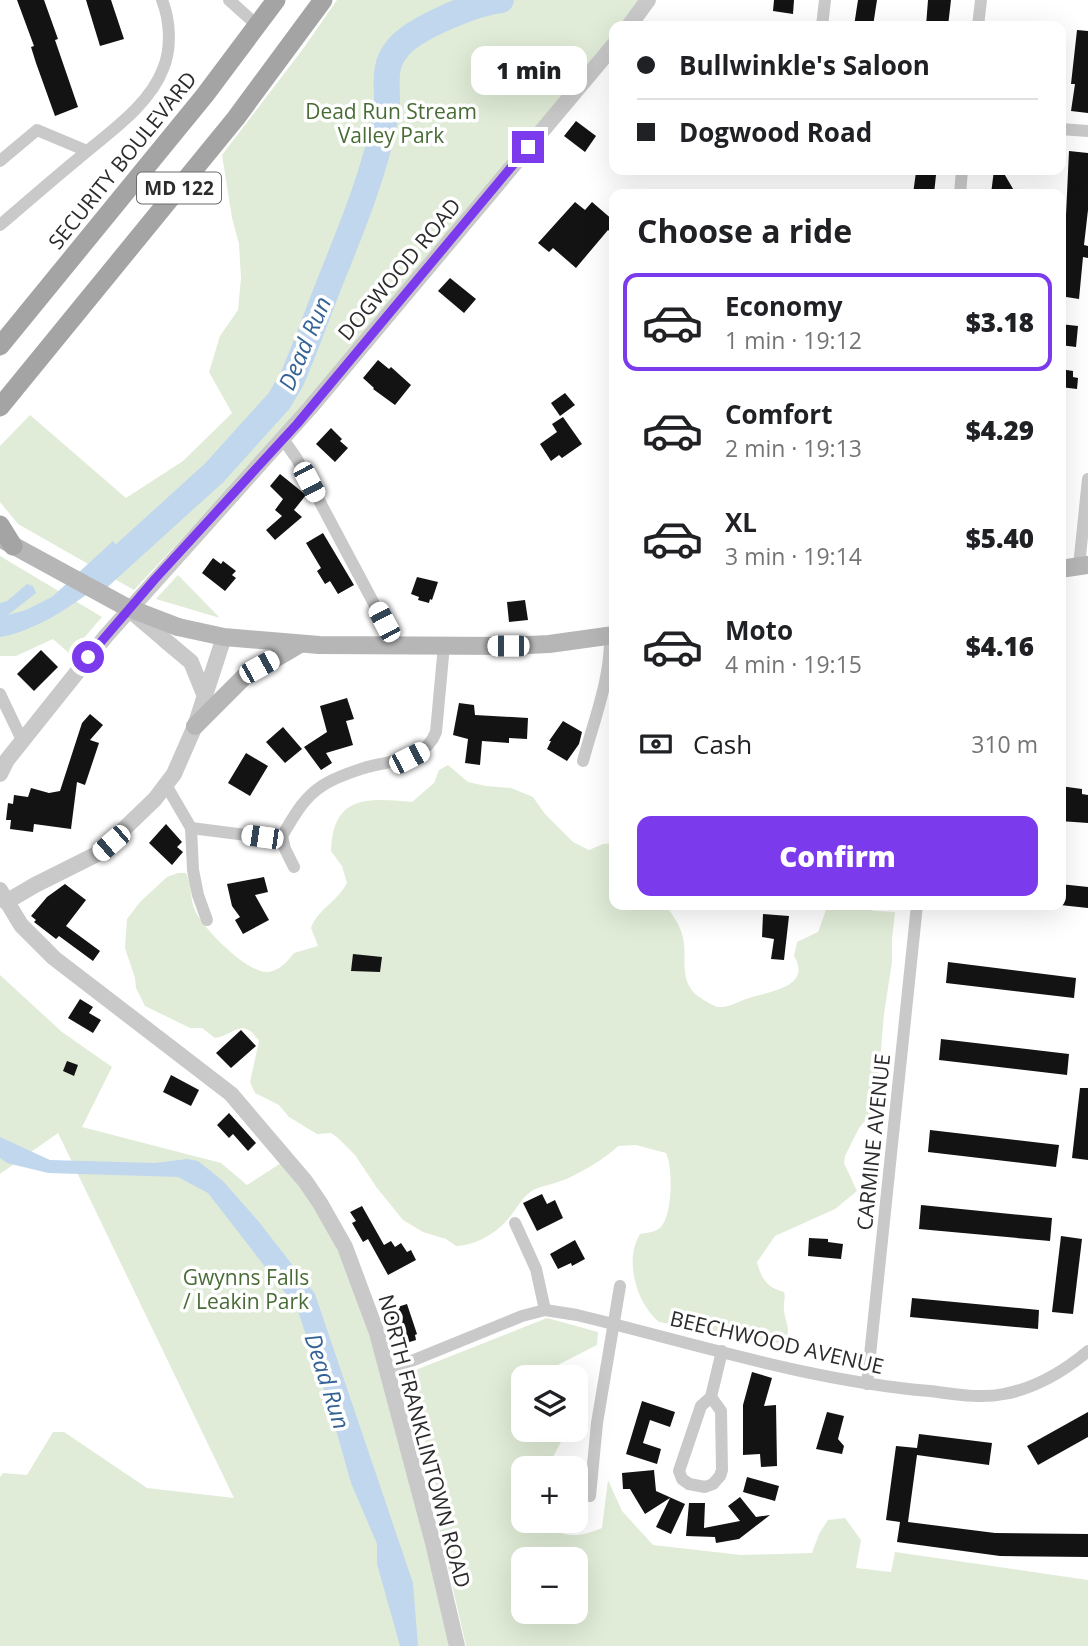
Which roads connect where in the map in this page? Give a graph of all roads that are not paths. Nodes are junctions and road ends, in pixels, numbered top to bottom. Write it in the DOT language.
graph roads {
  1 [pos="162,0"];
  2 [pos="229,0"];
  3 [pos="276,0"];
  4 [pos="323,0"];
  5 [pos="648,0"];
  6 [pos="825,0"];
  7 [pos="981,0"];
  8 [pos="633,21"];
  9 [pos="823,21"];
  10 [pos="979,21"];
  11 [pos="258,26"];
  12 [pos="609,51"];
  13 [pos="1066,129"];
  14 [pos="1088,131"];
  15 [pos="88,151"];
  16 [pos="0,161"];
  17 [pos="0,225"];
  18 [pos="0,346"];
  19 [pos="29,373"];
  20 [pos="0,407"];
  21 [pos="0,426"];
  22 [pos="284,439"];
  23 [pos="1088,479"];
  24 [pos="0,524"];
  25 [pos="10,545"];
  26 [pos="1083,565"];
  27 [pos="172,634"];
  28 [pos="609,635"];
  29 [pos="224,637"];
  30 [pos="300,644"];
  31 [pos="396,645"];
  32 [pos="444,645"];
  33 [pos="609,663"];
  34 [pos="204,694"];
  35 [pos="0,695"];
  36 [pos="195,726"];
  37 [pos="22,740"];
  38 [pos="583,761"];
  39 [pos="0,774"];
  40 [pos="166,785"];
  41 [pos="191,828"];
  42 [pos="282,836"];
  43 [pos="294,867"];
  44 [pos="3,896"];
  45 [pos="916,910"];
  46 [pos="207,920"];
  47 [pos="515,1223"];
  48 [pos="621,1286"];
  49 [pos="545,1310"];
  50 [pos="615,1324"];
  51 [pos="722,1351"];
  52 [pos="1088,1351"];
  53 [pos="387,1371"];
  54 [pos="867,1384"];
  55 [pos="711,1397"];
  56 [pos="590,1496"];
  57 [pos="457,1646"];
  1 -- 15 [label="street"];
  2 -- 11 [label="street"];
  3 -- 11 [label="main road, SECURITY BOULEVARD / MD 122"];
  4 -- 19 [label="main road, MD 122"];
  5 -- 8 [label="street"];
  6 -- 9 [label="street"];
  7 -- 10 [label="street"];
  11 -- 18 [label="main road, SECURITY BOULEVARD / MD 122"];
  12 -- 22 [label="street, DOGWOOD ROAD"];
  13 -- 14 [label="street"];
  15 -- 16 [label="street"];
  15 -- 17 [label="street"];
  19 -- 20 [label="main road, MD 122"];
  19 -- 21 [label="main road"];
  22 -- 31 [label="street"];
  22 -- 37 [label="street, DOGWOOD ROAD"];
  23 -- 26 [label="street"];
  24 -- 25 [label="main road"];
  25 -- 27 [label="main road, bridge"];
  27 -- 29 [label="main road"];
  27 -- 34 [label="street"];
  28 -- 32 [label="main road"];
  29 -- 30 [label="main road"];
  29 -- 34 [label="street"];
  30 -- 31 [label="main road"];
  30 -- 36 [label="main road"];
  31 -- 32 [label="main road"];
  32 -- 42 [label="street"];
  33 -- 38 [label="street"];
  34 -- 36 [label="street"];
  35 -- 37 [label="street"];
  36 -- 40 [label="street"];
  37 -- 39 [label="street"];
  40 -- 41 [label="street"];
  40 -- 44 [label="street"];
  41 -- 42 [label="street"];
  41 -- 46 [label="street"];
  42 -- 43 [label="street"];
  44 -- 53 [label="street, NORTH FRANKLINTOWN ROAD"];
  45 -- 54 [label="street, CARMINE AVENUE"];
  47 -- 49 [label="street"];
  48 -- 50 [label="street"];
  49 -- 50 [label="street, BEECHWOOD AVENUE"];
  49 -- 53 [label="street"];
  50 -- 51 [label="street, BEECHWOOD AVENUE"];
  50 -- 56 [label="street"];
  51 -- 54 [label="street, BEECHWOOD AVENUE"];
  51 -- 55 [label="street"];
  52 -- 54 [label="street, BEECHWOOD AVENUE"];
  53 -- 57 [label="street, NORTH FRANKLINTOWN ROAD"];
  55 -- 55 [label="street"];
}
